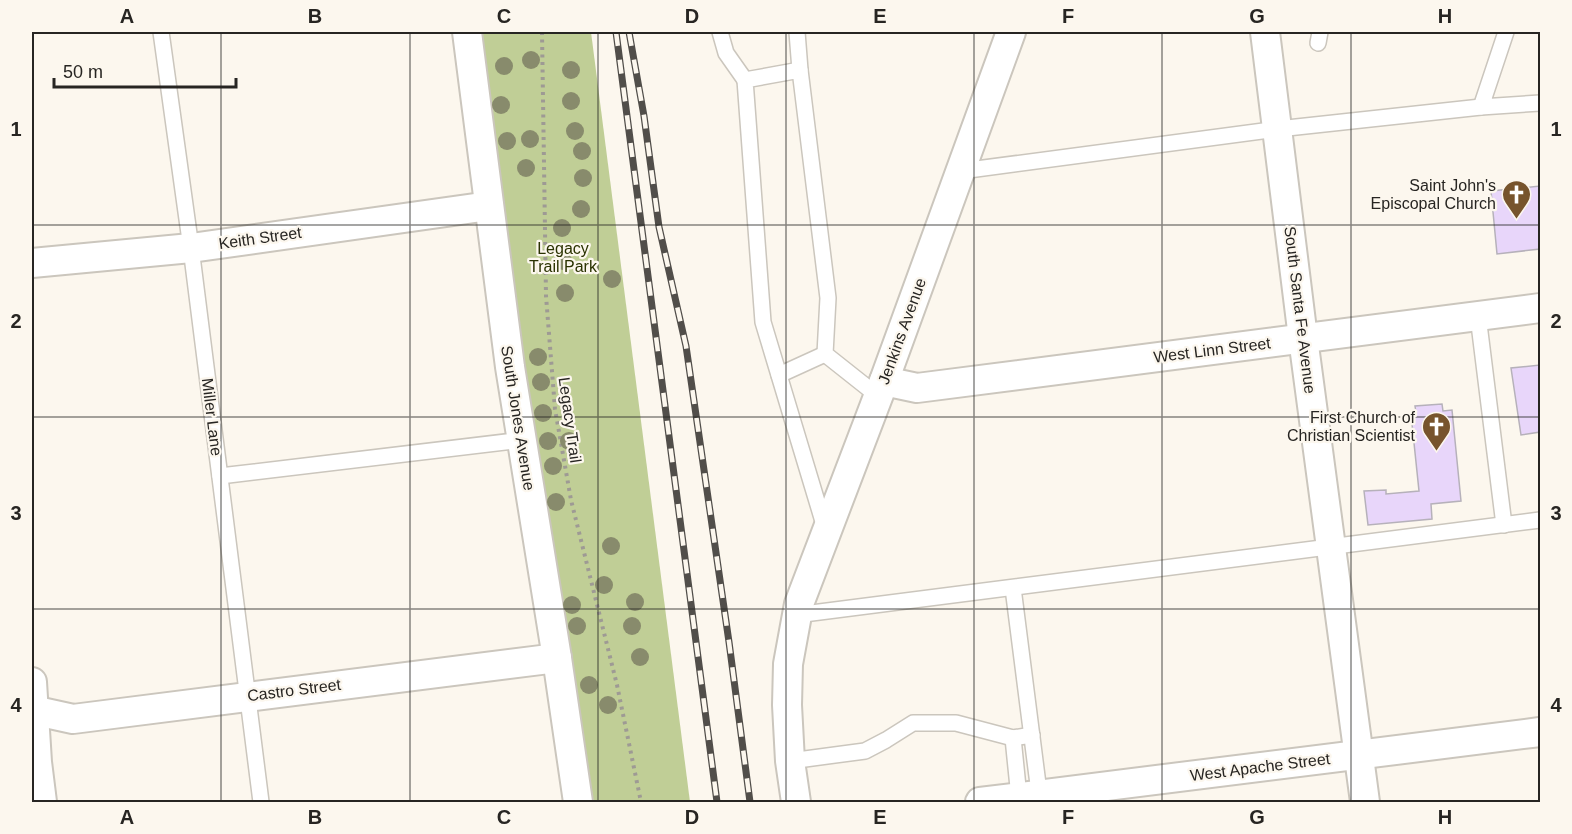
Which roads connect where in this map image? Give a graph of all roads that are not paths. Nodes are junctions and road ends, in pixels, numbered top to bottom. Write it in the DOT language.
graph roads {
  1 [pos="161,32"];
  2 [pos="466,32"];
  3 [pos="720,32"];
  4 [pos="797,32"];
  5 [pos="1011,32"];
  6 [pos="1265,32"];
  7 [pos="1506,32"];
  8 [pos="800,70"];
  9 [pos="746,80"];
  10 [pos="1540,104"];
  11 [pos="1481,107"];
  12 [pos="1278,129"];
  13 [pos="961,171"];
  14 [pos="489,206"];
  15 [pos="191,248"];
  16 [pos="32,263"];
  17 [pos="1540,308"];
  18 [pos="1478,316"];
  19 [pos="1303,338"];
  20 [pos="825,354"];
  21 [pos="779,375"];
  22 [pos="881,389"];
  23 [pos="522,440"];
  24 [pos="220,476"];
  25 [pos="1540,520"];
  26 [pos="1504,525"];
  27 [pos="826,531"];
  28 [pos="1331,547"];
  29 [pos="1013,588"];
  30 [pos="795,623"];
  31 [pos="557,658"];
  32 [pos="32,682"];
  33 [pos="247,696"];
  34 [pos="33,711"];
  35 [pos="1540,732"];
  36 [pos="1032,735"];
  37 [pos="1013,738"];
  38 [pos="1359,754"];
  39 [pos="790,761"];
  40 [pos="1033,798"];
  41 [pos="42,802"];
  42 [pos="261,802"];
  43 [pos="578,802"];
  44 [pos="796,802"];
  45 [pos="980,802"];
  46 [pos="1365,802"];
  1 -- 15 [label="lane, Miller Lane"];
  2 -- 14 [label="street, South Jones Avenue"];
  3 -- 9 [label="lane"];
  4 -- 8 [label="lane"];
  5 -- 13 [label="street, Jenkins Avenue"];
  6 -- 12 [label="street, South Santa Fe Avenue"];
  7 -- 11 [label="lane"];
  8 -- 9 [label="lane"];
  8 -- 20 [label="lane"];
  9 -- 21 [label="lane"];
  10 -- 11 [label="lane"];
  11 -- 12 [label="lane"];
  12 -- 13 [label="lane"];
  12 -- 19 [label="street, South Santa Fe Avenue"];
  13 -- 22 [label="street, Jenkins Avenue"];
  14 -- 15 [label="street, Keith Street"];
  14 -- 23 [label="street, South Jones Avenue"];
  15 -- 16 [label="street, Keith Street"];
  15 -- 24 [label="lane, Miller Lane"];
  17 -- 18 [label="street, West Linn Street"];
  18 -- 19 [label="street, West Linn Street"];
  18 -- 26 [label="lane"];
  19 -- 22 [label="street, West Linn Street"];
  19 -- 28 [label="street, South Santa Fe Avenue"];
  20 -- 21 [label="lane"];
  20 -- 22 [label="lane"];
  21 -- 27 [label="lane"];
  22 -- 27 [label="street, Jenkins Avenue"];
  23 -- 24 [label="lane"];
  23 -- 31 [label="street, South Jones Avenue"];
  24 -- 33 [label="lane, Miller Lane"];
  25 -- 26 [label="lane"];
  26 -- 28 [label="lane"];
  27 -- 30 [label="street, Jenkins Avenue"];
  28 -- 29 [label="lane"];
  28 -- 38 [label="street, South Santa Fe Avenue"];
  29 -- 30 [label="lane"];
  29 -- 36 [label="lane"];
  30 -- 39 [label="street, Jenkins Avenue"];
  31 -- 33 [label="street, Castro Street"];
  31 -- 43 [label="street, South Jones Avenue"];
  32 -- 34 [label="street"];
  33 -- 34 [label="street, Castro Street"];
  33 -- 42 [label="lane, Miller Lane"];
  34 -- 41 [label="street"];
  35 -- 38 [label="street, West Apache Street"];
  36 -- 37 [label="lane"];
  36 -- 40 [label="lane"];
  37 -- 39 [label="lane"];
  37 -- 40 [label="lane"];
  38 -- 40 [label="street, West Apache Street"];
  38 -- 46 [label="street, South Santa Fe Avenue"];
  39 -- 44 [label="street, Jenkins Avenue"];
  40 -- 45 [label="street, West Apache Street"];
}
